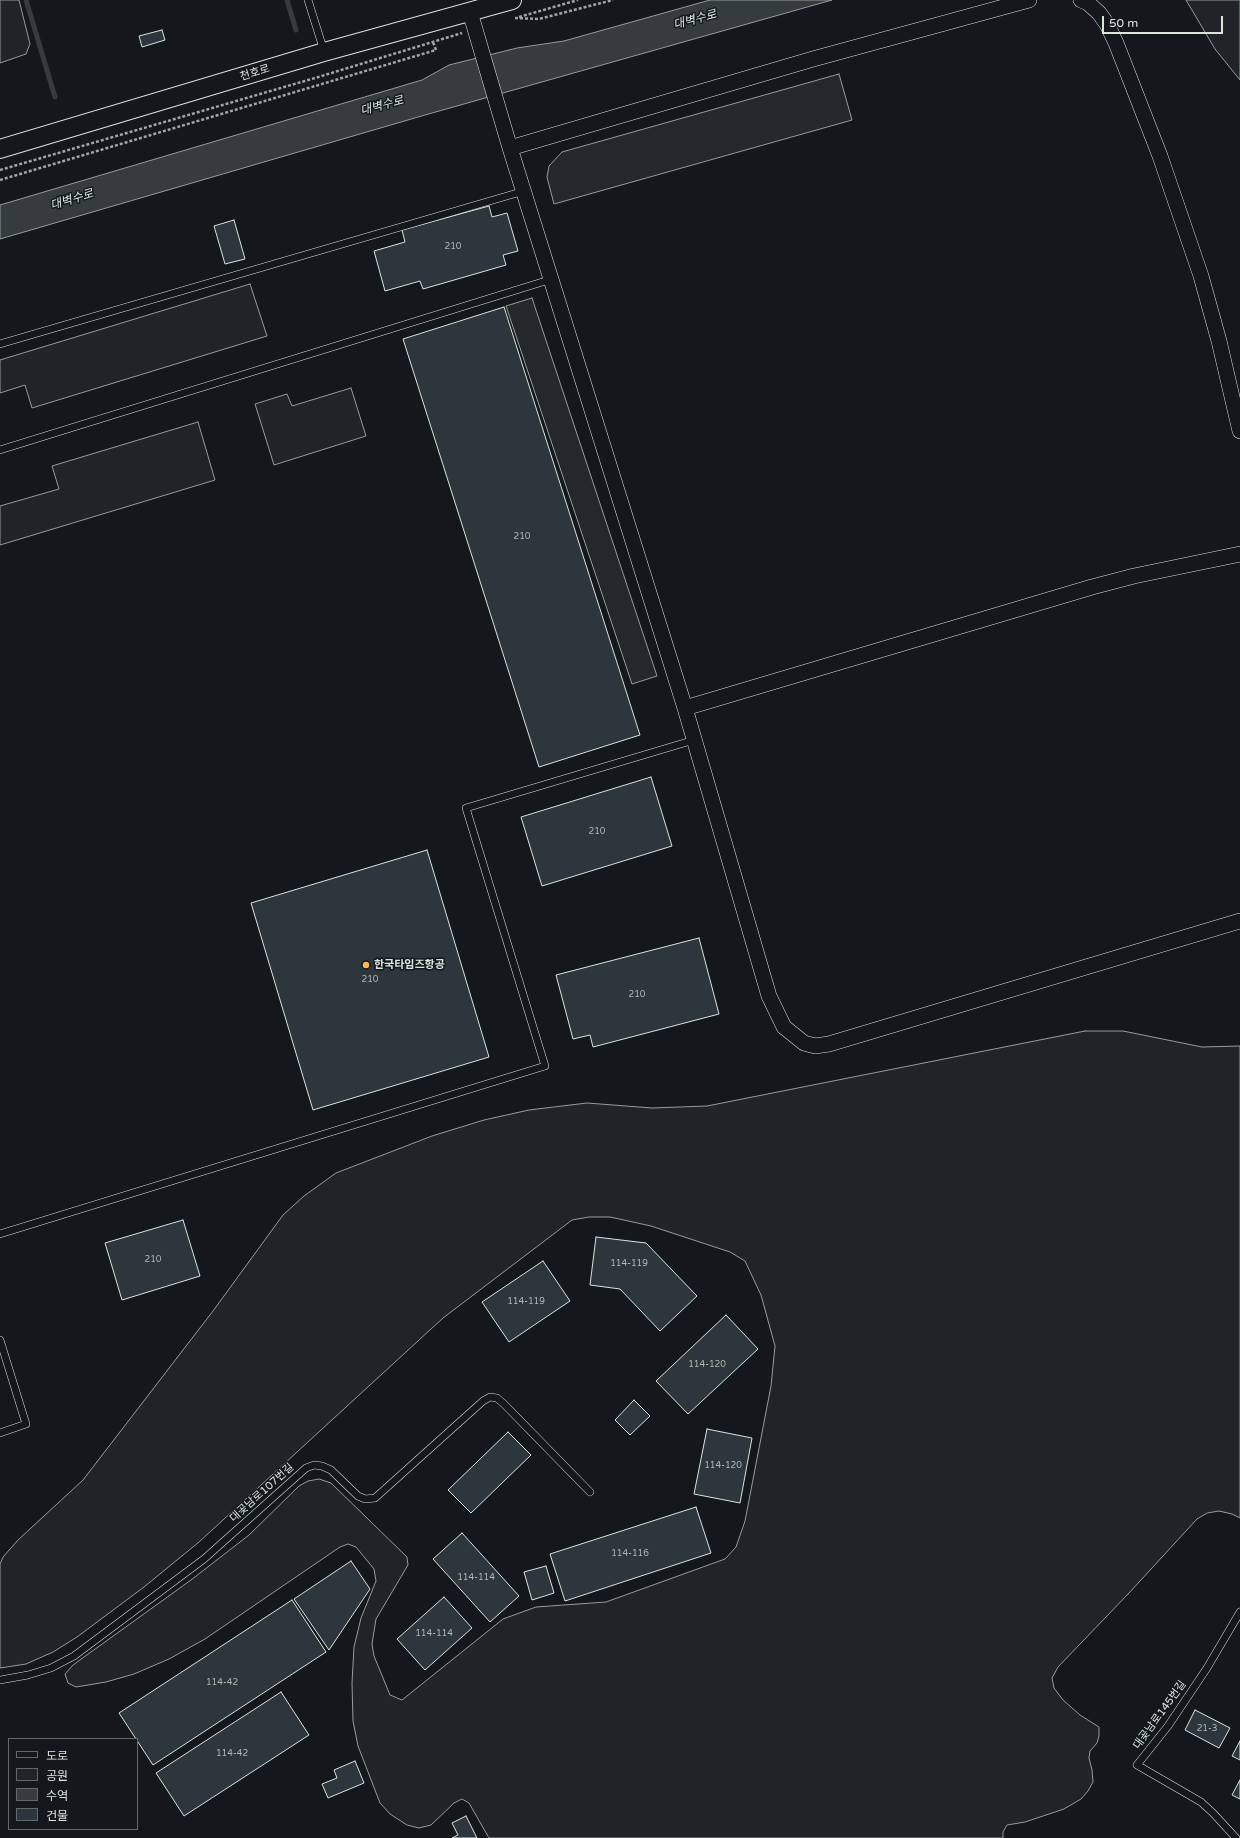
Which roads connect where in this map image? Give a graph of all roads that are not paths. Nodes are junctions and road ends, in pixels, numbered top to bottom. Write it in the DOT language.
graph roads {
  1 [pos="308,0"];
  2 [pos="512,0"];
  3 [pos="1029,0"];
  4 [pos="1081,0"];
  5 [pos="470,12"];
  6 [pos="324,52"];
  7 [pos="510,148"];
  8 [pos="0,149"];
  9 [pos="524,191"];
  10 [pos="552,279"];
  11 [pos="0,344"];
  12 [pos="1240,431"];
  13 [pos="0,450"];
  14 [pos="1240,554"];
  15 [pos="685,708"];
  16 [pos="694,740"];
  17 [pos="1240,921"];
  18 [pos="0,1234"];
  19 [pos="0,1340"];
  20 [pos="0,1433"];
  21 [pos="590,1492"];
  22 [pos="1240,1612"];
  23 [pos="0,1680"];
  24 [pos="1236,1838"];
  1 -- 6 [label="lane"];
  2 -- 5 [label="street, 천호로"];
  3 -- 7 [label="street"];
  4 -- 12 [label="street"];
  5 -- 6 [label="street, 천호로"];
  5 -- 7 [label="street"];
  6 -- 8 [label="street, 천호로"];
  7 -- 9 [label="street"];
  9 -- 10 [label="street"];
  9 -- 11 [label="lane"];
  10 -- 13 [label="lane"];
  10 -- 15 [label="street"];
  14 -- 15 [label="street"];
  15 -- 16 [label="street"];
  16 -- 17 [label="street"];
  16 -- 18 [label="lane"];
  19 -- 20 [label="lane"];
  21 -- 23 [label="lane, 대곶남로107번길"];
  22 -- 24 [label="lane, 대곶남로145번길"];
}
